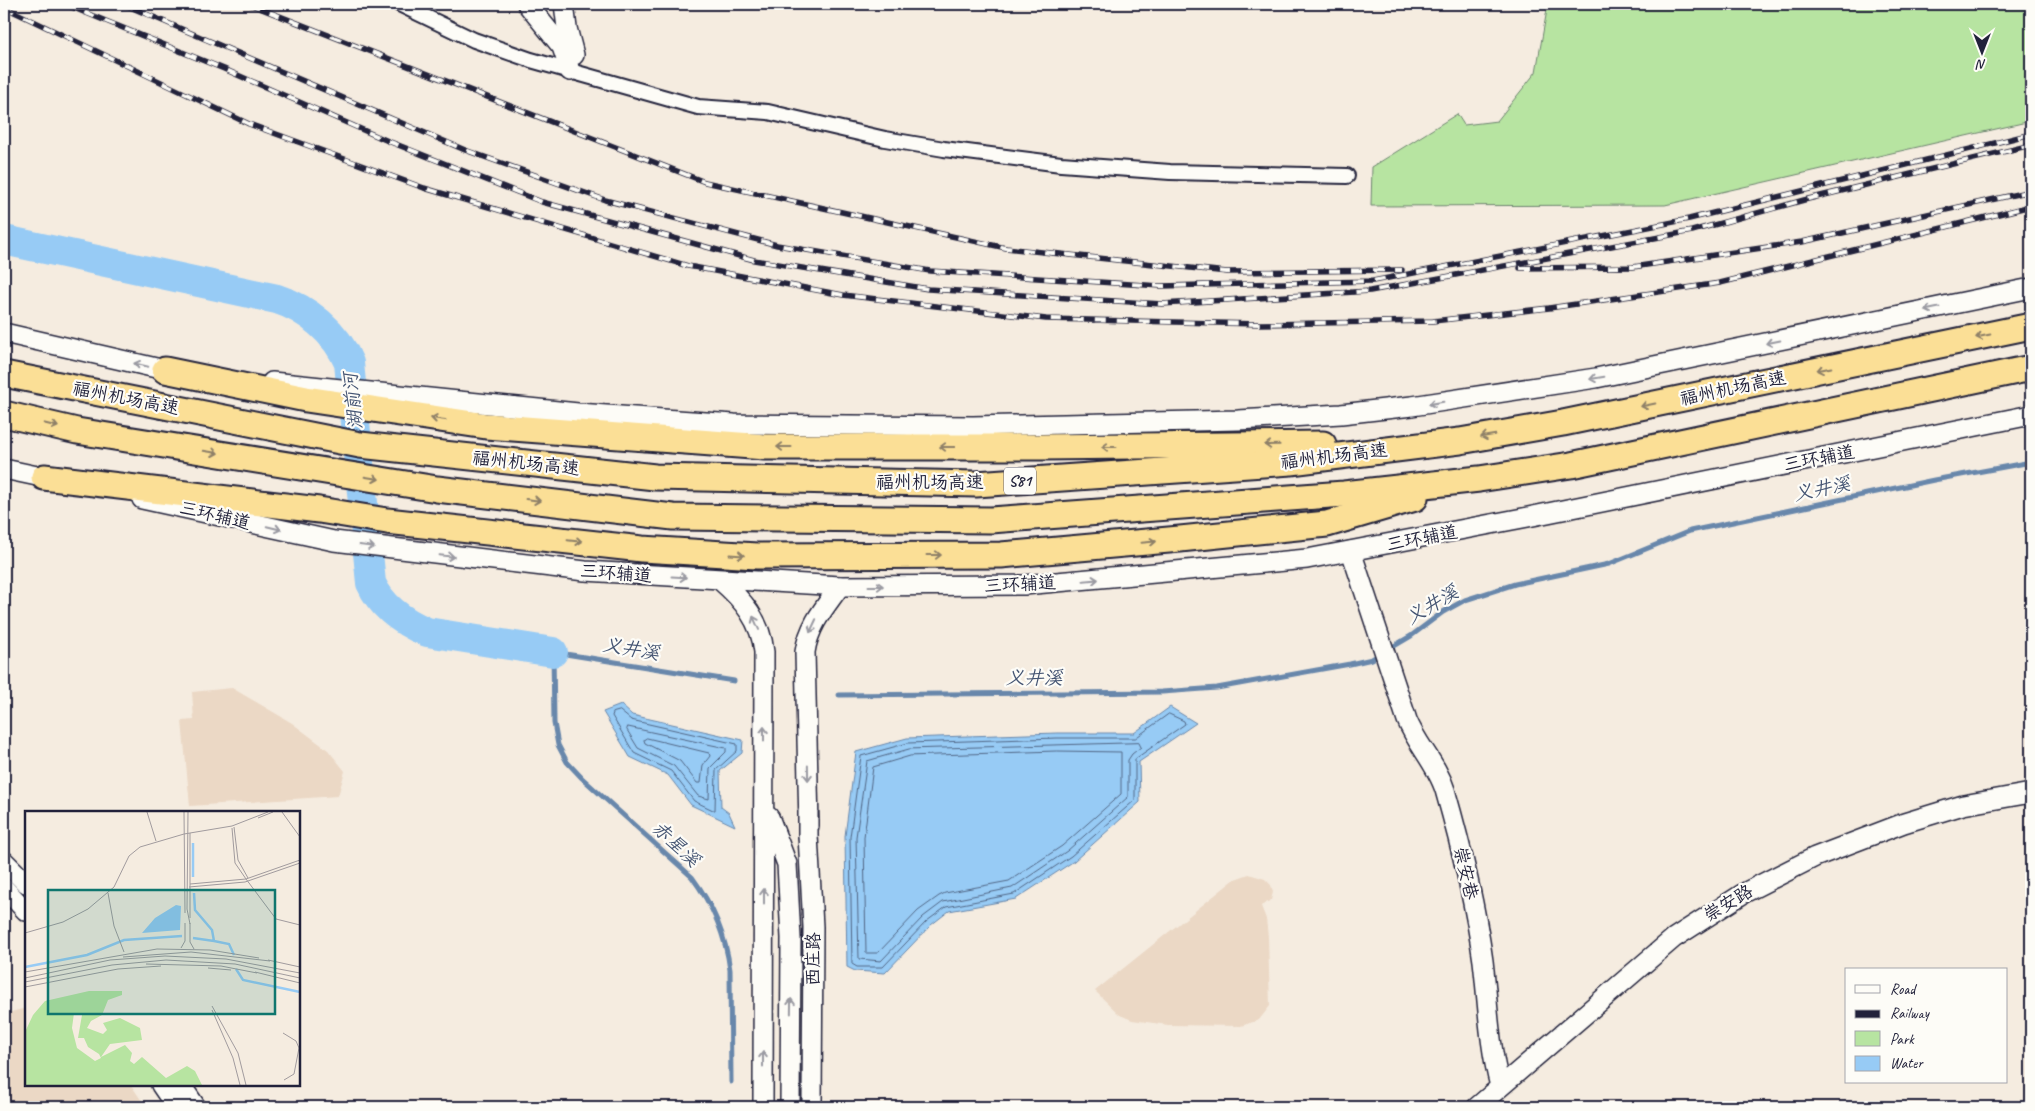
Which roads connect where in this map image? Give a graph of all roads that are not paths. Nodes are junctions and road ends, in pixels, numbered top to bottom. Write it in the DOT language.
graph roads {
  1 [pos="399,4"];
  2 [pos="527,4"];
  3 [pos="564,4"];
  4 [pos="575,72"];
  5 [pos="1347,176"];
  6 [pos="2031,288"];
  7 [pos="2031,326"];
  8 [pos="4,333"];
  9 [pos="2031,368"];
  10 [pos="165,370"];
  11 [pos="4,374"];
  12 [pos="376,402"];
  13 [pos="4,414"];
  14 [pos="2031,415"];
  15 [pos="1460,441"];
  16 [pos="4,468"];
  17 [pos="44,477"];
  18 [pos="1480,479"];
  19 [pos="1351,551"];
  20 [pos="720,580"];
  21 [pos="840,586"];
  22 [pos="2031,793"];
  23 [pos="764,806"];
  24 [pos="4,861"];
  25 [pos="25,882"];
  26 [pos="4,888"];
  27 [pos="25,910"];
  28 [pos="162,1086"];
  29 [pos="182,1086"];
  30 [pos="1500,1086"];
  31 [pos="176,1107"];
  32 [pos="196,1107"];
  33 [pos="763,1107"];
  34 [pos="790,1107"];
  35 [pos="812,1107"];
  36 [pos="1477,1107"];
  1 -- 4 [label="street"];
  2 -- 4 [label="main road"];
  3 -- 4 [label="main road"];
  4 -- 5 [label="street"];
  6 -- 12 [label="main road, one-way"];
  7 -- 15 [label="highway, 福州机场高速 / S81, one-way"];
  10 -- 8 [label="main road, one-way"];
  9 -- 18 [label="highway, 福州机场高速 / S81"];
  10 -- 12 [label="highway"];
  11 -- 15 [label="highway, 福州机场高速 / S81"];
  15 -- 12 [label="highway, one-way"];
  13 -- 18 [label="highway, 福州机场高速 / S81, one-way"];
  14 -- 19 [label="main road, 三环辅道"];
  16 -- 17 [label="main road, 三环辅道"];
  17 -- 18 [label="highway, one-way"];
  17 -- 20 [label="main road, 三环辅道, one-way"];
  21 -- 19 [label="main road, 三环辅道, one-way"];
  19 -- 30 [label="main road, 崇安巷"];
  20 -- 21 [label="main road, 三环辅道"];
  23 -- 20 [label="main road, one-way"];
  21 -- 35 [label="main road, 西庄路, one-way, bridge"];
  22 -- 30 [label="main road, 崇安路"];
  33 -- 23 [label="main road, one-way"];
  34 -- 23 [label="main road, one-way"];
  24 -- 25 [label="main road"];
  26 -- 27 [label="main road"];
  28 -- 31 [label="main road"];
  29 -- 32 [label="main road"];
  30 -- 36 [label="main road, 崇安路"];
}
